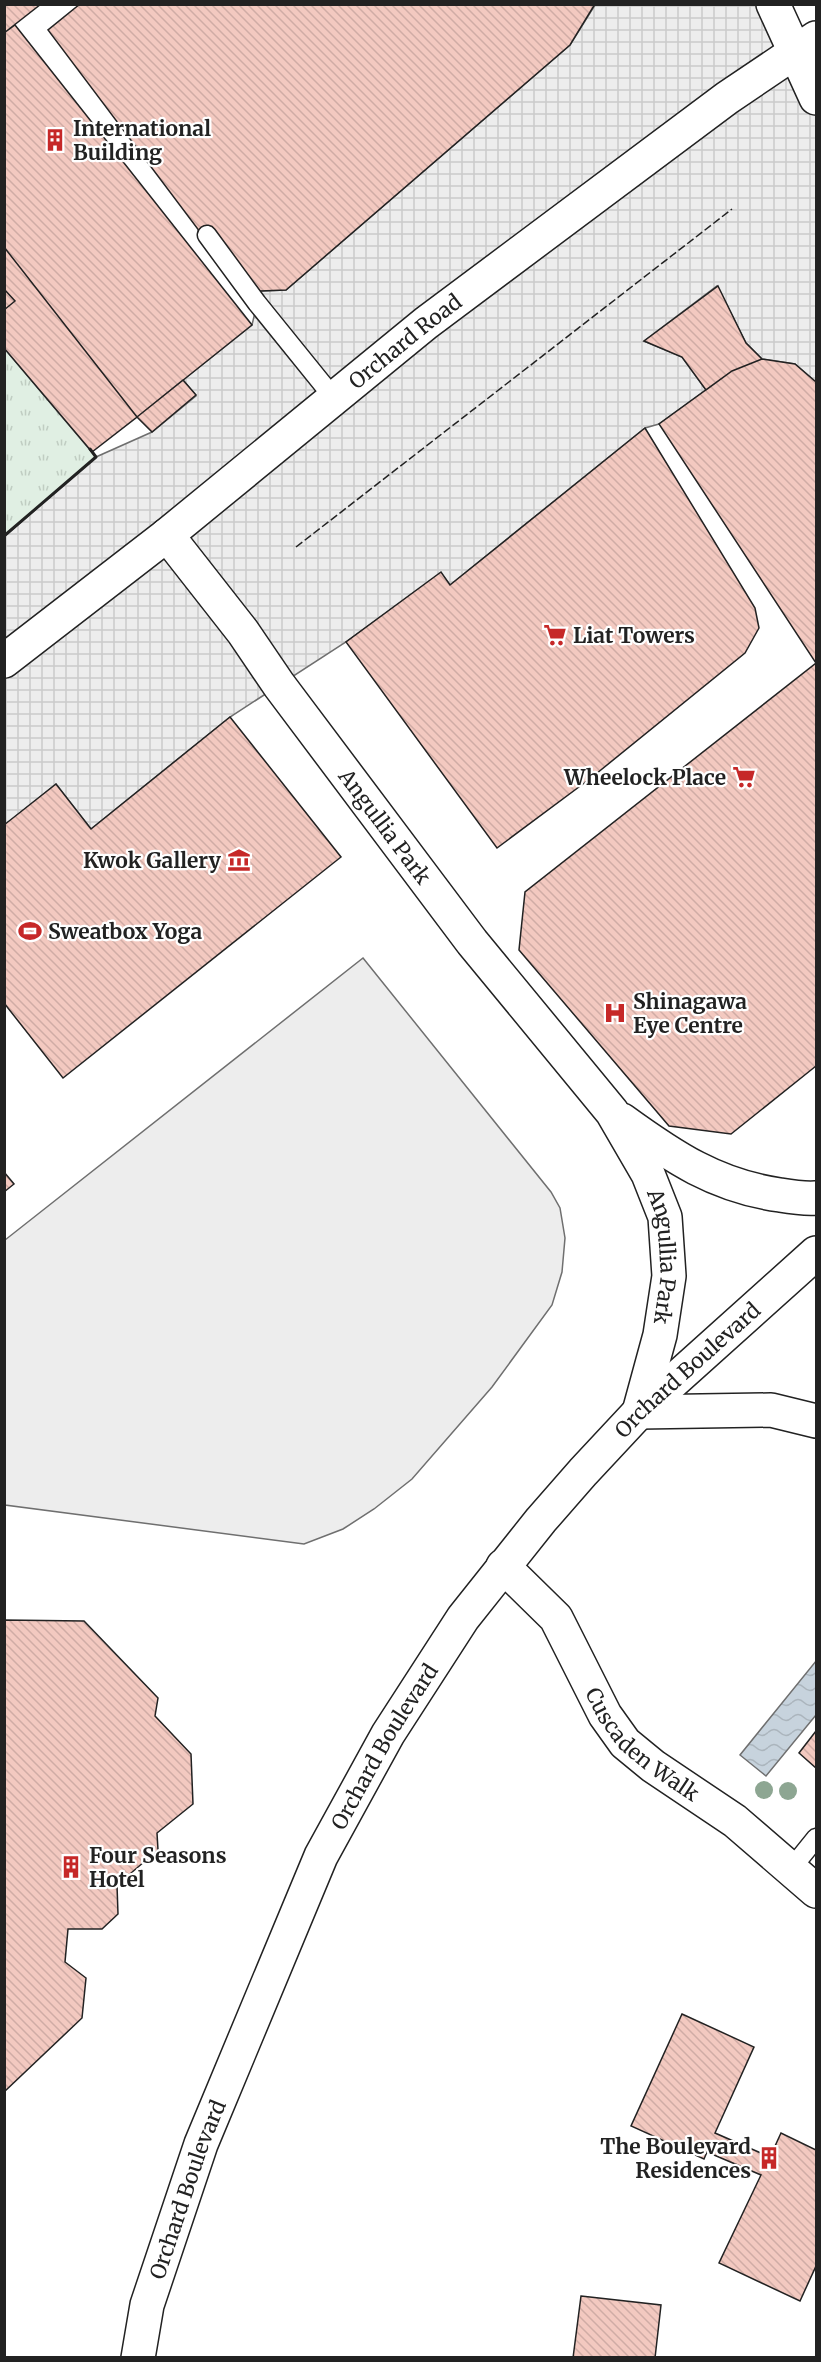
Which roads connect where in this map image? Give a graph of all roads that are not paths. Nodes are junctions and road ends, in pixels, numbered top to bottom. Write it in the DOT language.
graph roads {
  1 [pos="773,4"];
  2 [pos="806,45"];
  3 [pos="816,98"];
  4 [pos="207,235"];
  5 [pos="333,398"];
  6 [pos="166,535"];
  7 [pos="4,661"];
  8 [pos="612,1112"];
  9 [pos="816,1198"];
  10 [pos="816,1253"];
  11 [pos="639,1412"];
  12 [pos="816,1421"];
  13 [pos="503,1566"];
  14 [pos="816,1838"];
  15 [pos="791,1869"];
  16 [pos="816,1891"];
  17 [pos="138,2358"];
  1 -- 2 [label="main road"];
  2 -- 3 [label="main road"];
  2 -- 5 [label="main road, Orchard Road"];
  4 -- 5 [label="lane"];
  5 -- 6 [label="main road, Orchard Road"];
  6 -- 7 [label="main road, Orchard Road"];
  6 -- 8 [label="main road, Angullia Park"];
  8 -- 9 [label="main road, Angullia Park"];
  8 -- 11 [label="main road, Angullia Park"];
  10 -- 11 [label="main road, Orchard Boulevard"];
  11 -- 12 [label="main road"];
  11 -- 13 [label="main road, Orchard Boulevard"];
  13 -- 15 [label="main road, Cuscaden Walk"];
  13 -- 17 [label="main road, Orchard Boulevard"];
  14 -- 15 [label="lane"];
  15 -- 16 [label="main road, Cuscaden Walk"];
}
